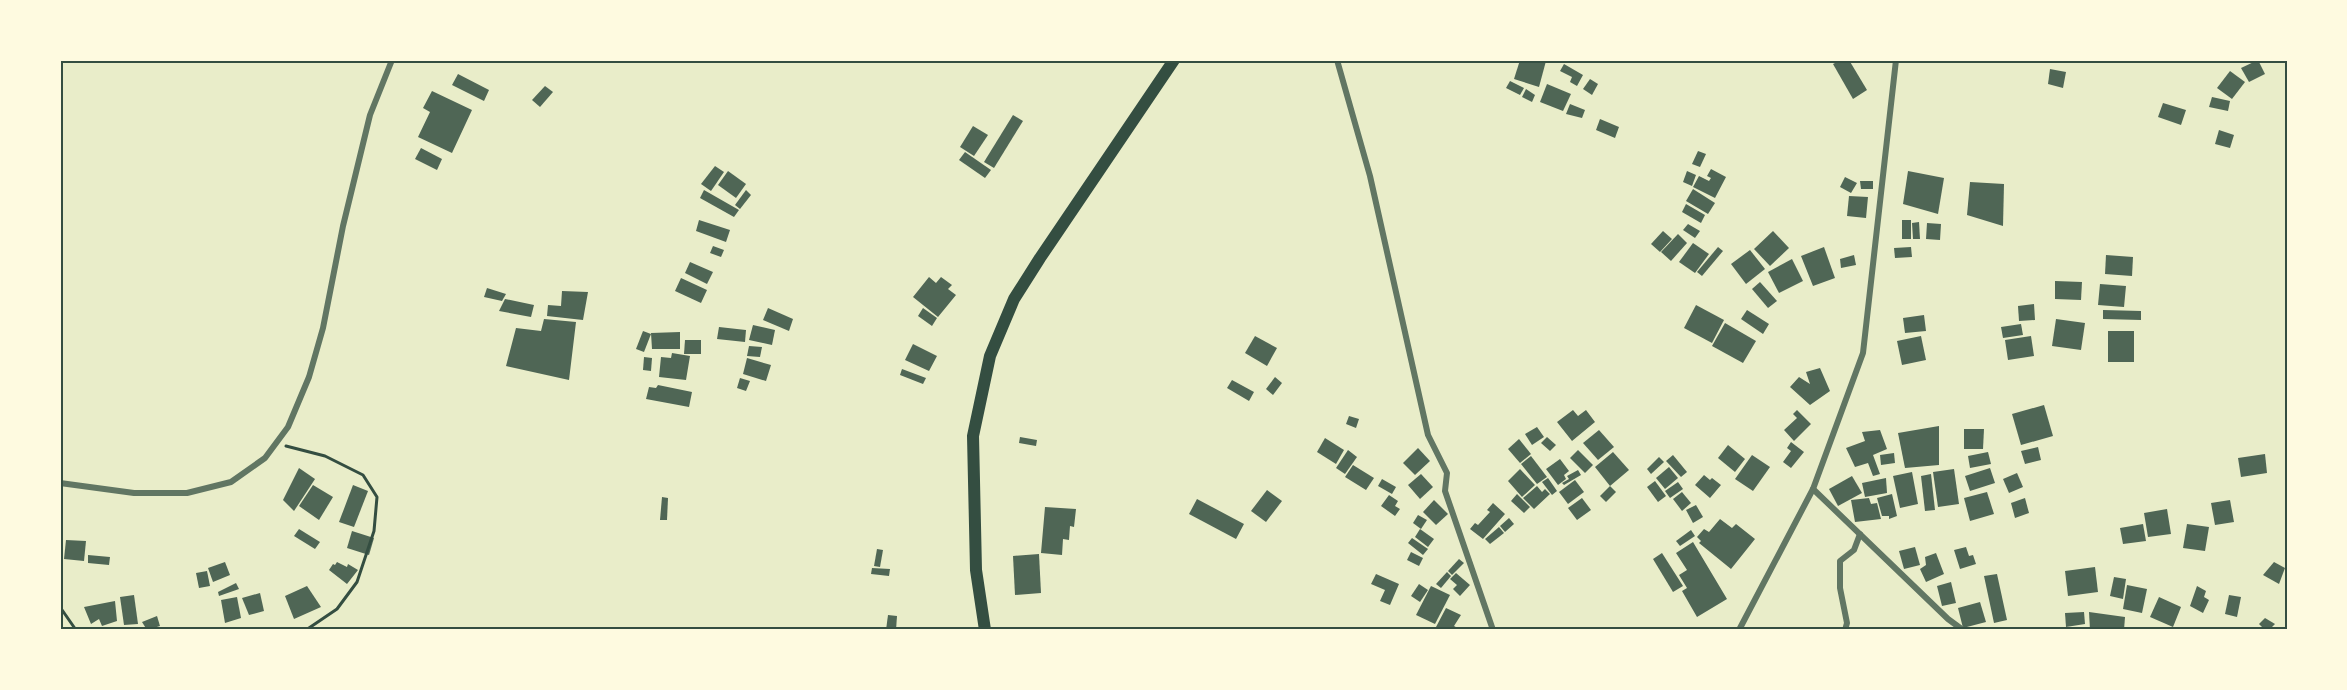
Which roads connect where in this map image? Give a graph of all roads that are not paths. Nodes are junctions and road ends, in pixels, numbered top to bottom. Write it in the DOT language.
graph roads {
  1 [pos="392,60"];
  2 [pos="1174,60"];
  3 [pos="1337,60"];
  4 [pos="1896,60"];
  5 [pos="60,483"];
  6 [pos="1813,489"];
  7 [pos="1860,534"];
  8 [pos="985,630"];
  9 [pos="1493,630"];
  10 [pos="1739,630"];
  11 [pos="1845,630"];
  12 [pos="1963,630"];
  1 -- 5 [label="street"];
  2 -- 8 [label="main road"];
  3 -- 9 [label="street"];
  4 -- 6 [label="street"];
  6 -- 7 [label="street"];
  6 -- 10 [label="street"];
  7 -- 11 [label="street"];
  7 -- 12 [label="street"];
}
